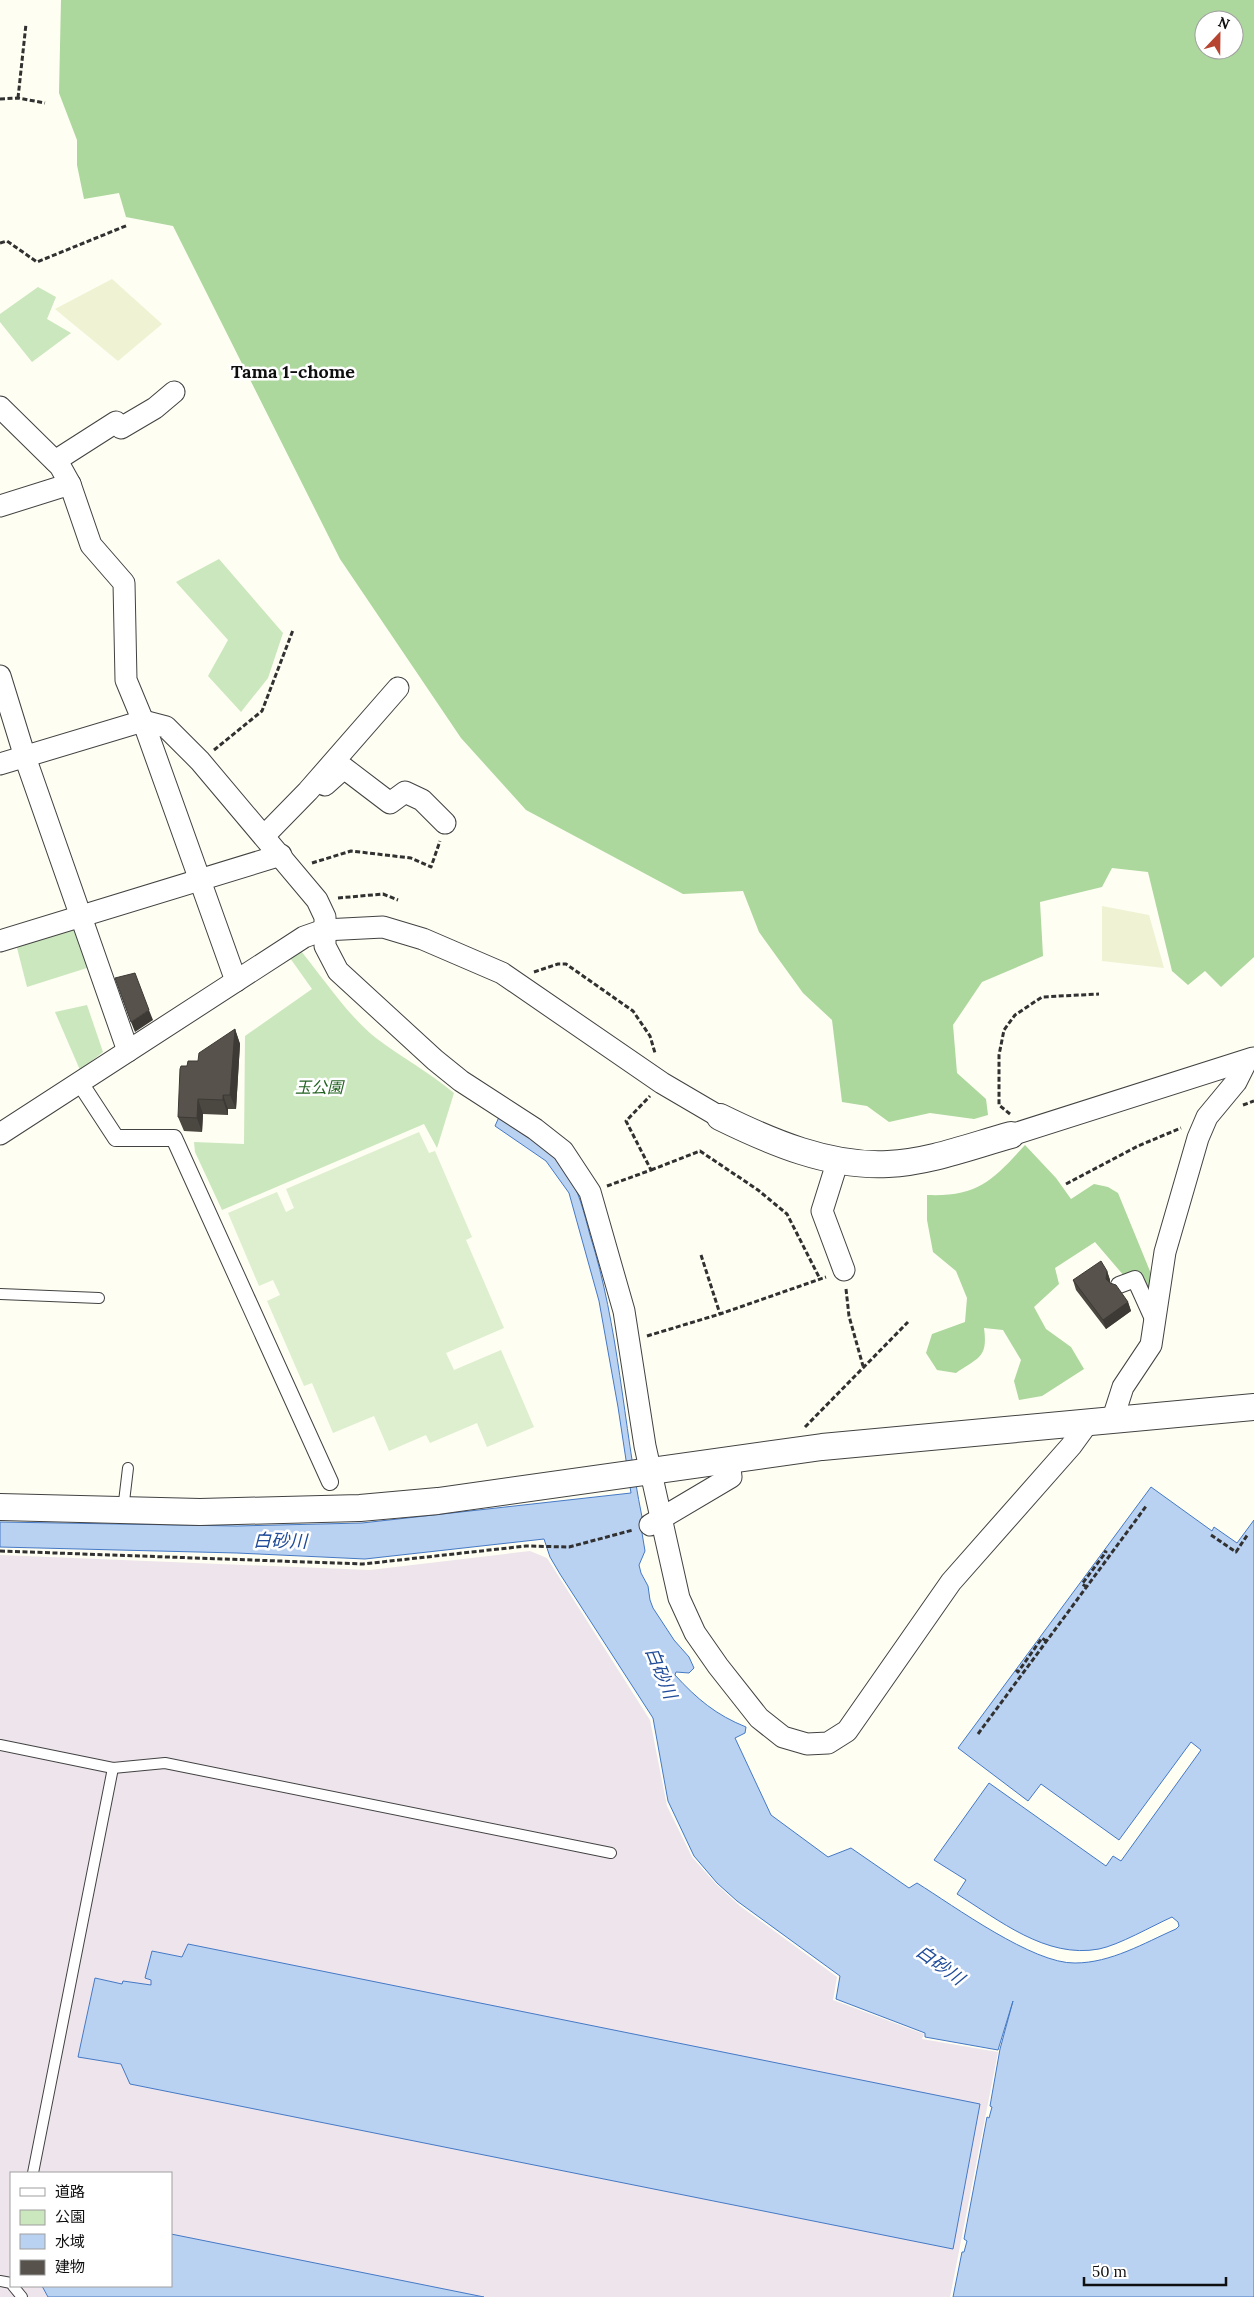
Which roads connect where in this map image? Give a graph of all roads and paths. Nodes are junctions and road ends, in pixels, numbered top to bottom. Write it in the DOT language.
graph roads {
  1 [pos="26,24"];
  2 [pos="0,98"];
  3 [pos="18,98"];
  4 [pos="45,103"];
  5 [pos="128,226"];
  6 [pos="0,244"];
  7 [pos="174,392"];
  8 [pos="0,407"];
  9 [pos="55,460"];
  10 [pos="70,484"];
  11 [pos="0,506"];
  12 [pos="293,630"];
  13 [pos="0,676"];
  14 [pos="398,688"];
  15 [pos="143,721"];
  16 [pos="25,757"];
  17 [pos="200,761"];
  18 [pos="0,764"];
  19 [pos="316,782"];
  20 [pos="441,831"];
  21 [pos="265,835"];
  22 [pos="287,862"];
  23 [pos="200,879"];
  24 [pos="317,900"];
  25 [pos="398,900"];
  26 [pos="82,916"];
  27 [pos="324,930"];
  28 [pos="0,941"];
  29 [pos="512,979"];
  30 [pos="236,981"];
  31 [pos="1099,994"];
  32 [pos="128,1051"];
  33 [pos="1250,1060"];
  34 [pos="80,1082"];
  35 [pos="662,1083"];
  36 [pos="1254,1083"];
  37 [pos="1254,1101"];
  38 [pos="1208,1116"];
  39 [pos="720,1118"];
  40 [pos="1015,1124"];
  41 [pos="1,1130"];
  42 [pos="838,1160"];
  43 [pos="652,1170"];
  44 [pos="1066,1184"];
  45 [pos="590,1192"];
  46 [pos="701,1256"];
  47 [pos="844,1270"];
  48 [pos="820,1279"];
  49 [pos="1119,1285"];
  50 [pos="0,1294"];
  51 [pos="99,1298"];
  52 [pos="720,1314"];
  53 [pos="908,1322"];
  54 [pos="1154,1322"];
  55 [pos="629,1342"];
  56 [pos="863,1366"];
  57 [pos="1254,1407"];
  58 [pos="1099,1423"];
  59 [pos="804,1428"];
  60 [pos="729,1459"];
  61 [pos="128,1468"];
  62 [pos="638,1473"];
  63 [pos="330,1482"];
  64 [pos="1147,1505"];
  65 [pos="0,1507"];
  66 [pos="123,1510"];
  67 [pos="655,1522"];
  68 [pos="1248,1534"];
  69 [pos="1211,1535"];
  70 [pos="0,1551"];
  71 [pos="1104,1551"];
  72 [pos="1086,1587"];
  73 [pos="1046,1641"];
  74 [pos="1016,1670"];
  75 [pos="978,1734"];
  76 [pos="0,1745"];
  77 [pos="113,1768"];
  78 [pos="611,1853"];
  79 [pos="33,2172"];
  1 -- 3 [label="path"];
  2 -- 3 [label="path"];
  3 -- 4 [label="path"];
  5 -- 6 [label="path"];
  7 -- 9 [label="street"];
  8 -- 9 [label="street"];
  9 -- 10 [label="street"];
  10 -- 11 [label="street"];
  10 -- 15 [label="street"];
  12 -- 17 [label="path"];
  13 -- 16 [label="street"];
  14 -- 19 [label="street"];
  15 -- 16 [label="street"];
  15 -- 17 [label="street"];
  15 -- 23 [label="street"];
  16 -- 18 [label="street"];
  16 -- 26 [label="street"];
  17 -- 21 [label="street"];
  19 -- 20 [label="street"];
  19 -- 21 [label="street"];
  20 -- 22 [label="path"];
  21 -- 22 [label="street"];
  22 -- 23 [label="street"];
  22 -- 24 [label="street"];
  23 -- 26 [label="street"];
  23 -- 30 [label="street"];
  24 -- 25 [label="path"];
  24 -- 27 [label="street"];
  26 -- 28 [label="street"];
  26 -- 32 [label="street"];
  27 -- 29 [label="street"];
  27 -- 30 [label="street"];
  27 -- 45 [label="street"];
  29 -- 35 [label="street"];
  29 -- 35 [label="path"];
  30 -- 32 [label="street"];
  31 -- 40 [label="path"];
  32 -- 34 [label="street"];
  33 -- 36 [label="street"];
  33 -- 38 [label="street"];
  33 -- 40 [label="street"];
  34 -- 41 [label="street"];
  34 -- 63 [label="street"];
  35 -- 39 [label="street"];
  35 -- 43 [label="path"];
  37 -- 38 [label="path"];
  38 -- 44 [label="path"];
  38 -- 54 [label="street"];
  39 -- 42 [label="street"];
  40 -- 42 [label="street"];
  42 -- 47 [label="street"];
  43 -- 45 [label="path"];
  43 -- 48 [label="path"];
  45 -- 55 [label="street"];
  46 -- 52 [label="path"];
  47 -- 48 [label="path"];
  47 -- 56 [label="path"];
  48 -- 52 [label="path"];
  49 -- 54 [label="street"];
  50 -- 51 [label="lane"];
  52 -- 55 [label="path"];
  53 -- 56 [label="path"];
  54 -- 58 [label="street"];
  55 -- 62 [label="street"];
  56 -- 59 [label="path"];
  57 -- 58 [label="street"];
  58 -- 60 [label="street"];
  58 -- 67 [label="street"];
  60 -- 62 [label="street"];
  60 -- 67 [label="street"];
  61 -- 66 [label="lane"];
  62 -- 66 [label="street"];
  62 -- 67 [label="street"];
  64 -- 72 [label="path"];
  65 -- 66 [label="street"];
  67 -- 70 [label="path"];
  68 -- 69 [label="path"];
  71 -- 72 [label="path"];
  72 -- 73 [label="path"];
  73 -- 74 [label="path"];
  73 -- 75 [label="path"];
  76 -- 77 [label="lane"];
  77 -- 78 [label="lane"];
  77 -- 79 [label="lane"];
}
